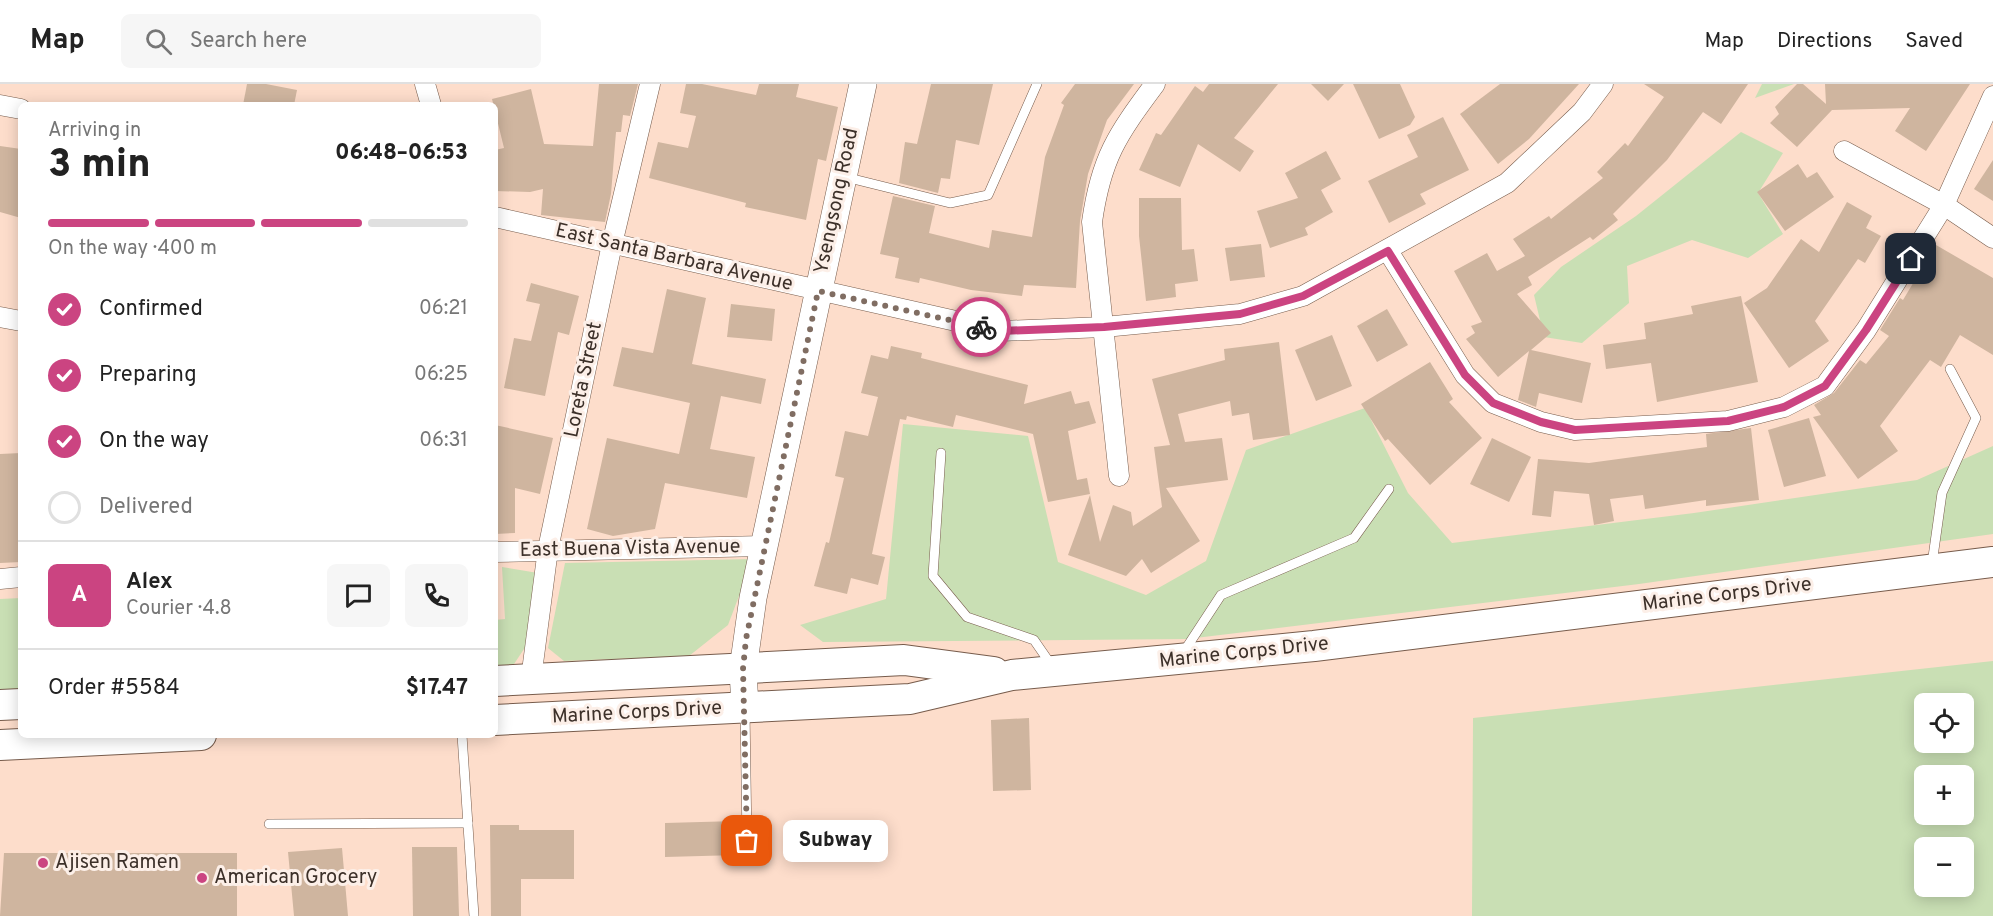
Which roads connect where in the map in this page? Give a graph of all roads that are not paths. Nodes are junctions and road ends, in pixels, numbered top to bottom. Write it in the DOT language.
graph roads {
  1 [pos="425,84"];
  2 [pos="650,84"];
  3 [pos="863,84"];
  4 [pos="1037,84"];
  5 [pos="1155,84"];
  6 [pos="1603,84"];
  7 [pos="1993,96"];
  8 [pos="430,102"];
  9 [pos="0,105"];
  10 [pos="18,108"];
  11 [pos="1844,151"];
  12 [pos="843,176"];
  13 [pos="1944,205"];
  14 [pos="498,218"];
  15 [pos="1993,238"];
  16 [pos="612,244"];
  17 [pos="1388,251"];
  18 [pos="818,291"];
  19 [pos="0,317"];
  20 [pos="18,320"];
  21 [pos="1104,327"];
  22 [pos="1950,369"];
  23 [pos="941,453"];
  24 [pos="1119,476"];
  25 [pos="1389,489"];
  26 [pos="764,546"];
  27 [pos="549,549"];
  28 [pos="498,552"];
  29 [pos="1993,562"];
  30 [pos="1931,570"];
  31 [pos="18,577"];
  32 [pos="0,579"];
  33 [pos="1178,660"];
  34 [pos="743,669"];
  35 [pos="1055,671"];
  36 [pos="1012,675"];
  37 [pos="531,679"];
  38 [pos="498,681"];
  39 [pos="18,704"];
  40 [pos="0,705"];
  41 [pos="745,708"];
  42 [pos="498,720"];
  43 [pos="141,738"];
  44 [pos="462,738"];
  45 [pos="0,745"];
  46 [pos="468,823"];
  47 [pos="269,824"];
  48 [pos="747,841"];
  49 [pos="474,916"];
  1 -- 8 [label="street"];
  2 -- 16 [label="street, Loreta Street"];
  3 -- 12 [label="main road, Ysengsong Road"];
  4 -- 12 [label="lane"];
  5 -- 21 [label="street"];
  6 -- 17 [label="street, East Santa Barbara Avenue"];
  7 -- 13 [label="street"];
  9 -- 10 [label="street"];
  11 -- 13 [label="street"];
  12 -- 18 [label="main road, Ysengsong Road"];
  13 -- 15 [label="street"];
  13 -- 17 [label="street"];
  14 -- 16 [label="street, East Santa Barbara Avenue"];
  16 -- 18 [label="street, East Santa Barbara Avenue"];
  16 -- 27 [label="street, Loreta Street"];
  17 -- 21 [label="street, East Santa Barbara Avenue"];
  18 -- 21 [label="street, East Santa Barbara Avenue"];
  18 -- 26 [label="main road, Ysengsong Road"];
  19 -- 20 [label="street"];
  21 -- 24 [label="street"];
  22 -- 30 [label="lane"];
  23 -- 35 [label="lane"];
  25 -- 33 [label="lane"];
  26 -- 27 [label="street, East Buena Vista Avenue"];
  26 -- 34 [label="main road, Ysengsong Road"];
  27 -- 28 [label="street, East Buena Vista Avenue"];
  27 -- 37 [label="street, Loreta Street"];
  29 -- 30 [label="main road, Marine Corps Drive"];
  30 -- 33 [label="main road, Marine Corps Drive"];
  31 -- 32 [label="street"];
  33 -- 35 [label="main road, Marine Corps Drive"];
  34 -- 36 [label="main road"];
  34 -- 37 [label="main road"];
  34 -- 41 [label="main road, Ysengsong Road"];
  35 -- 36 [label="main road, Marine Corps Drive"];
  36 -- 41 [label="main road, Marine Corps Drive"];
  37 -- 38 [label="main road"];
  39 -- 40 [label="main road"];
  41 -- 42 [label="main road, Marine Corps Drive"];
  41 -- 48 [label="lane"];
  43 -- 45 [label="main road"];
  44 -- 46 [label="lane"];
  46 -- 47 [label="lane"];
  46 -- 49 [label="lane"];
}
